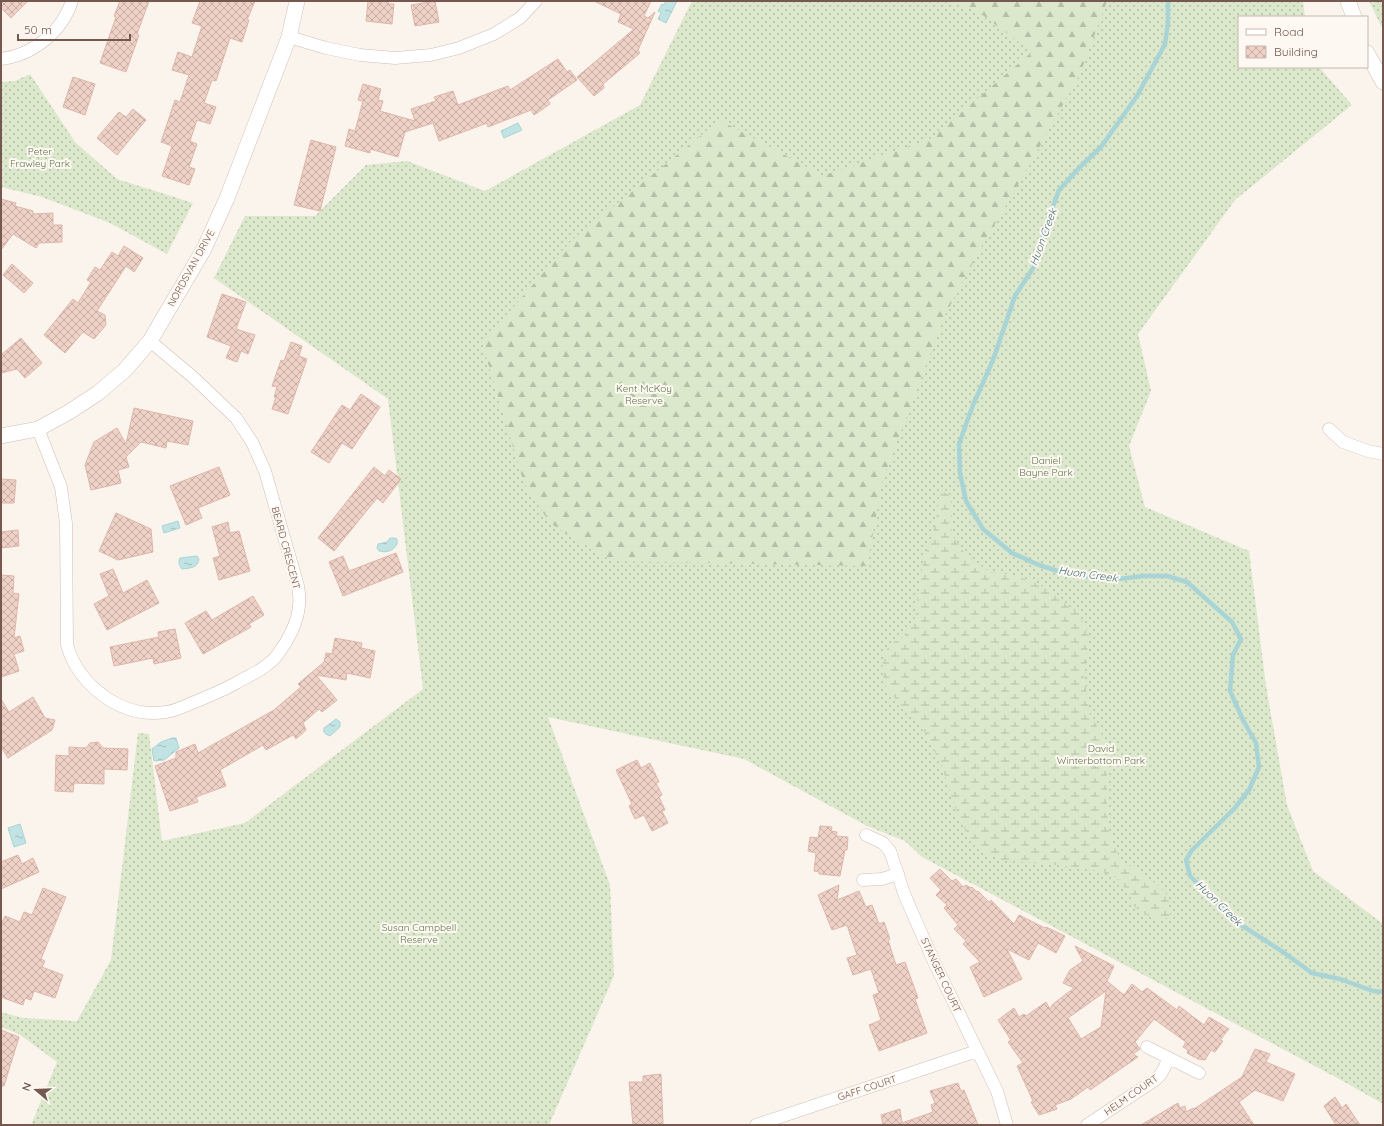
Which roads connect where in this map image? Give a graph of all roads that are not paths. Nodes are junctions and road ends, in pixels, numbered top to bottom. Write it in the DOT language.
graph roads {
  1 [pos="72,1"];
  2 [pos="297,1"];
  3 [pos="536,1"];
  4 [pos="1348,1"];
  5 [pos="1354,16"];
  6 [pos="289,37"];
  7 [pos="1368,55"];
  8 [pos="1,59"];
  9 [pos="1383,82"];
  10 [pos="150,341"];
  11 [pos="38,429"];
  12 [pos="1329,429"];
  13 [pos="1,436"];
  14 [pos="1383,454"];
  15 [pos="866,835"];
  16 [pos="898,874"];
  17 [pos="864,880"];
  18 [pos="1147,1047"];
  19 [pos="977,1051"];
  20 [pos="1169,1059"];
  21 [pos="1199,1073"];
  22 [pos="756,1125"];
  23 [pos="1007,1125"];
  24 [pos="1087,1125"];
  1 -- 8 [label="street"];
  2 -- 6 [label="street, NORDSVAN DRIVE"];
  3 -- 6 [label="street"];
  4 -- 5 [label="street"];
  6 -- 10 [label="street, NORDSVAN DRIVE"];
  7 -- 9 [label="street"];
  10 -- 11 [label="street, NORDSVAN DRIVE"];
  10 -- 11 [label="street, BEARD CRESCENT"];
  11 -- 13 [label="street, NORDSVAN DRIVE"];
  12 -- 14 [label="street"];
  15 -- 16 [label="street, STANGER COURT"];
  16 -- 17 [label="street"];
  16 -- 19 [label="street, STANGER COURT"];
  18 -- 20 [label="street"];
  19 -- 22 [label="street, GAFF COURT"];
  19 -- 23 [label="street, STANGER COURT"];
  20 -- 21 [label="street"];
  20 -- 24 [label="street, HELM COURT"];
}
